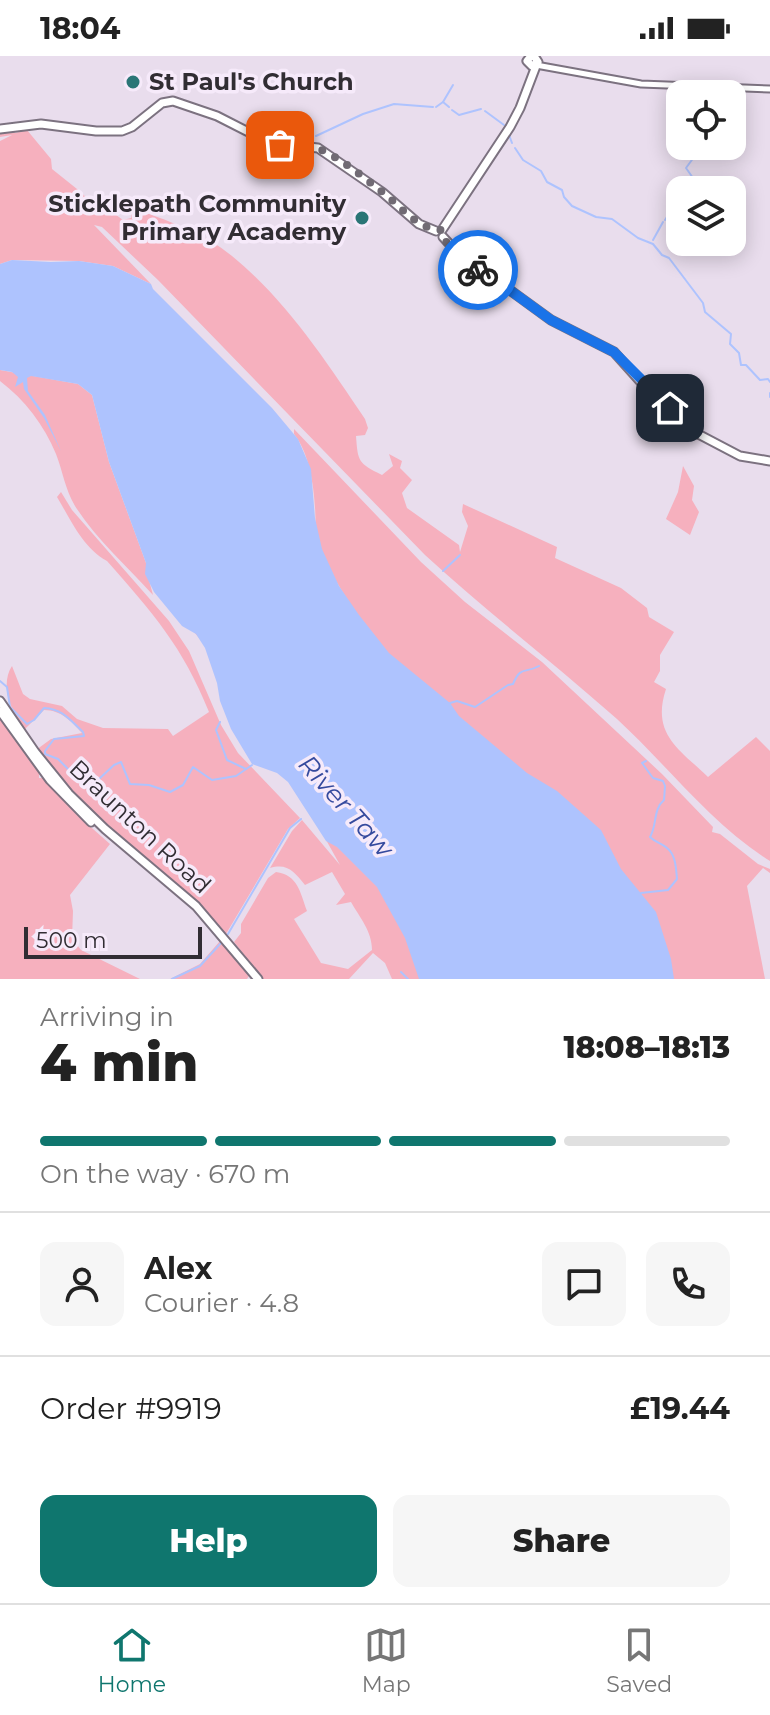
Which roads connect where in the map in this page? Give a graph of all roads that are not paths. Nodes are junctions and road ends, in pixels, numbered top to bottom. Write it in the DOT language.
graph roads {
  1 [pos="534,59"];
  2 [pos="770,89"];
  3 [pos="0,127"];
  4 [pos="440,233"];
  5 [pos="770,461"];
  6 [pos="0,701"];
  7 [pos="0,711"];
  8 [pos="256,979"];
  1 -- 2 [label="street"];
  1 -- 4 [label="main road"];
  3 -- 4 [label="main road"];
  4 -- 5 [label="main road"];
  6 -- 8 [label="main road, Braunton Road"];
  7 -- 8 [label="main road, Braunton Road"];
}
